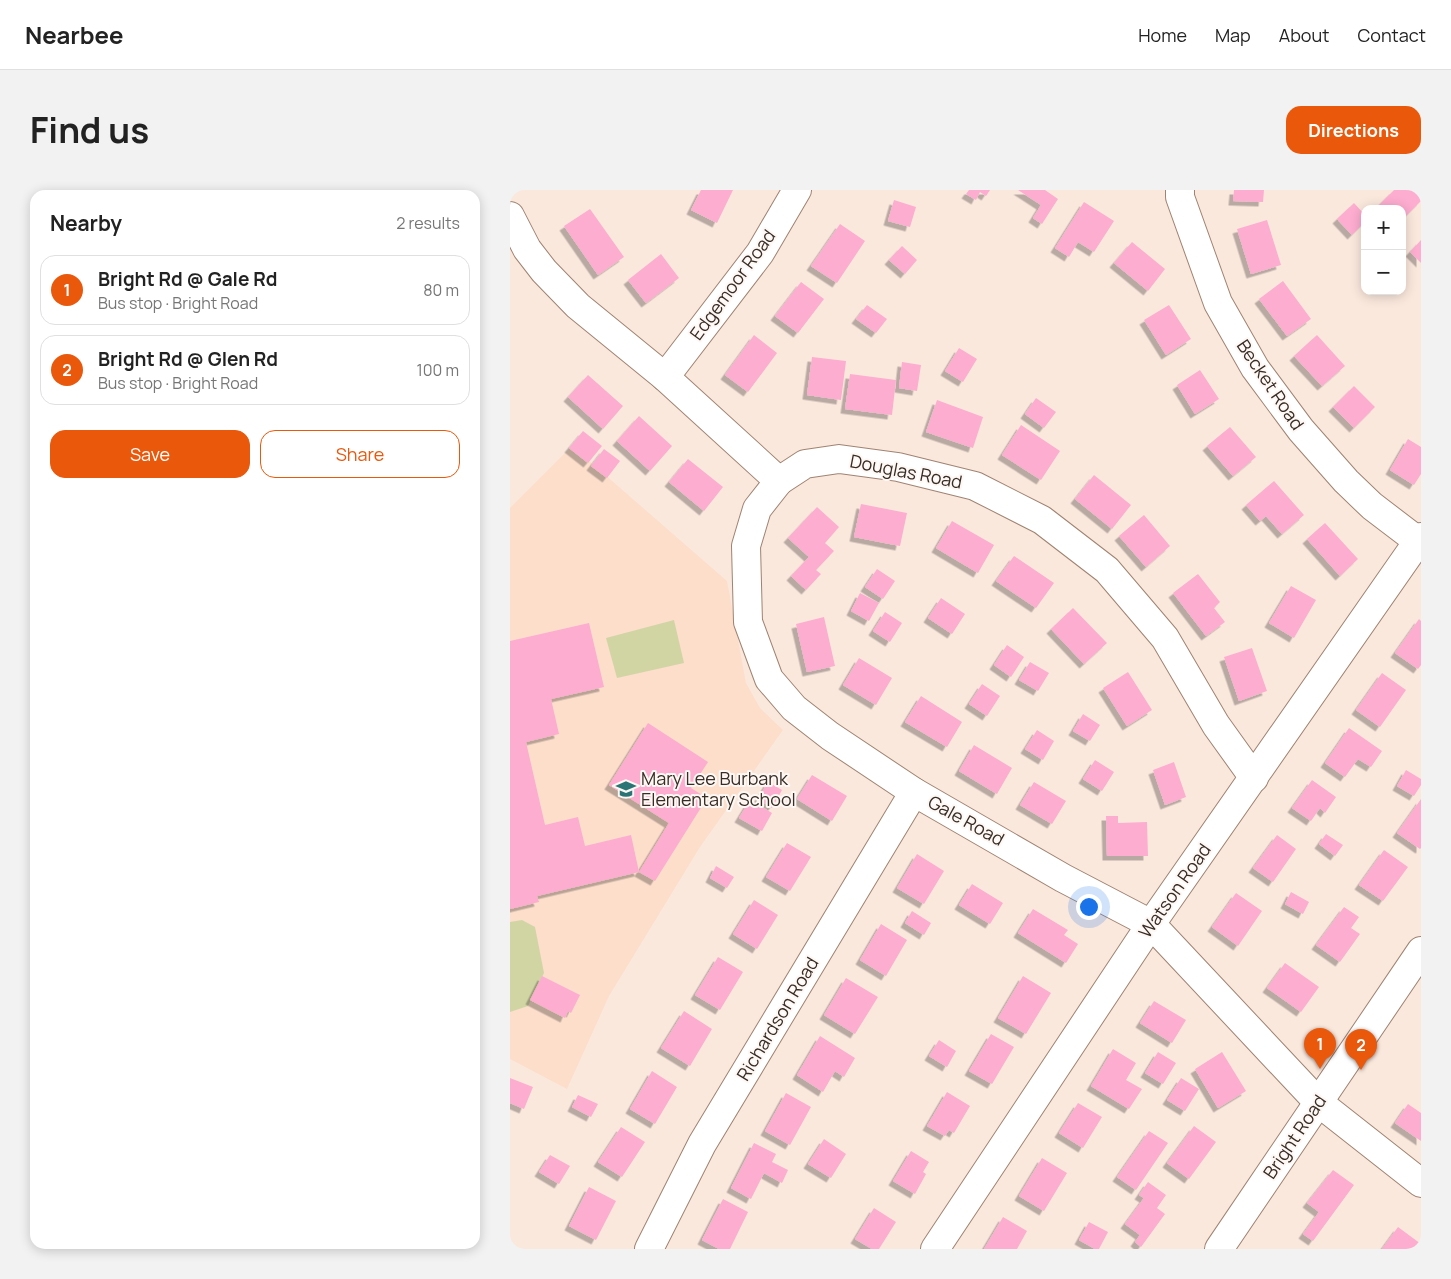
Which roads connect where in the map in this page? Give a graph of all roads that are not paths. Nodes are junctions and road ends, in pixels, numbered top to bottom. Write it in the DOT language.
graph roads {
  1 [pos="797,190"];
  2 [pos="1174,192"];
  3 [pos="510,216"];
  4 [pos="665,377"];
  5 [pos="779,481"];
  6 [pos="1420,539"];
  7 [pos="1254,778"];
  8 [pos="914,792"];
  9 [pos="1151,924"];
  10 [pos="1421,950"];
  11 [pos="1318,1102"];
  12 [pos="1421,1183"];
  13 [pos="649,1249"];
  14 [pos="935,1249"];
  15 [pos="1220,1249"];
  1 -- 4 [label="street, Edgemoor Road"];
  2 -- 6 [label="street, Becket Road"];
  3 -- 4 [label="street"];
  4 -- 5 [label="street"];
  5 -- 7 [label="street, Douglas Road"];
  5 -- 8 [label="street, Gale Road"];
  6 -- 7 [label="street, Watson Road"];
  7 -- 9 [label="street, Watson Road"];
  8 -- 9 [label="street, Gale Road"];
  8 -- 13 [label="street, Richardson Road"];
  9 -- 11 [label="street, Gale Road"];
  9 -- 14 [label="street, Watson Road"];
  10 -- 11 [label="street, Bright Road"];
  11 -- 12 [label="street, Gale Road"];
  11 -- 15 [label="street, Bright Road"];
}
